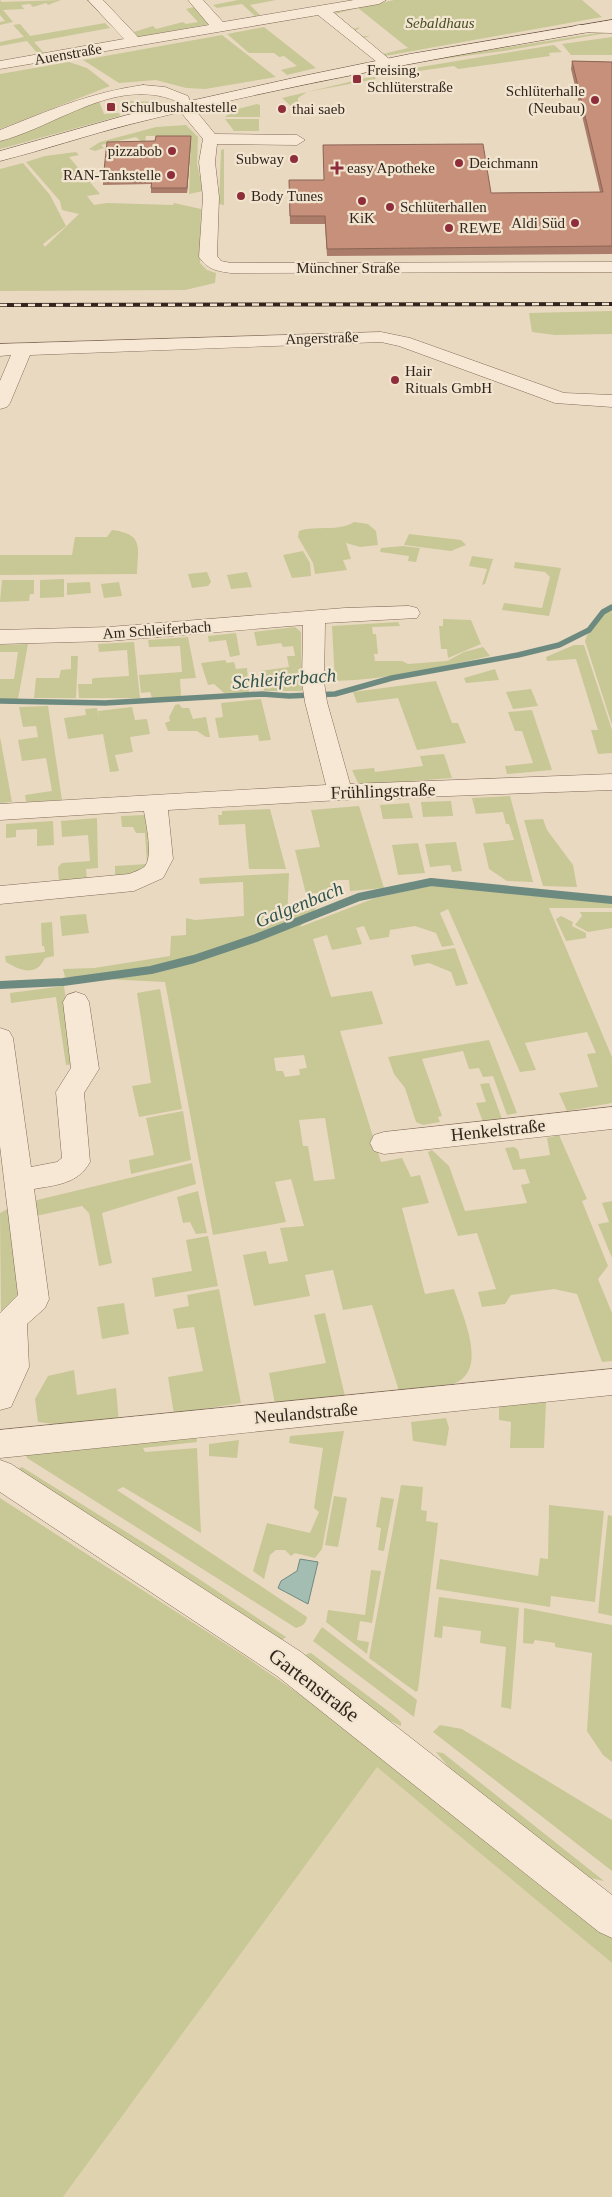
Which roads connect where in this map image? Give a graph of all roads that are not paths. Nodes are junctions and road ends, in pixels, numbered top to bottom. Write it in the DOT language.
graph roads {
  1 [pos="95,0"];
  2 [pos="195,0"];
  3 [pos="379,0"];
  4 [pos="343,3"];
  5 [pos="321,10"];
  6 [pos="612,24"];
  7 [pos="220,27"];
  8 [pos="579,29"];
  9 [pos="612,29"];
  10 [pos="135,42"];
  11 [pos="387,63"];
  12 [pos="0,65"];
  13 [pos="184,107"];
  14 [pos="0,136"];
  15 [pos="211,139"];
  16 [pos="298,140"];
  17 [pos="0,156"];
  18 [pos="612,267"];
  19 [pos="22,349"];
  20 [pos="0,350"];
  21 [pos="612,401"];
  22 [pos="0,403"];
  23 [pos="409,613"];
  24 [pos="314,618"];
  25 [pos="0,637"];
  26 [pos="612,782"];
  27 [pos="340,792"];
  28 [pos="155,803"];
  29 [pos="0,812"];
  30 [pos="0,895"];
  31 [pos="76,1002"];
  32 [pos="0,1038"];
  33 [pos="612,1118"];
  34 [pos="384,1144"];
  35 [pos="19,1181"];
  36 [pos="612,1382"];
  37 [pos="0,1397"];
  38 [pos="0,1444"];
  39 [pos="0,1474"];
  40 [pos="612,1919"];
  1 -- 10 [label="street, Auenstraße"];
  2 -- 7 [label="street"];
  3 -- 4 [label="street, Auenstraße"];
  4 -- 5 [label="street, Auenstraße"];
  5 -- 7 [label="street, Auenstraße"];
  5 -- 11 [label="street"];
  6 -- 8 [label="street"];
  7 -- 10 [label="street, Auenstraße"];
  8 -- 9 [label="street"];
  8 -- 11 [label="street"];
  10 -- 12 [label="street, Auenstraße"];
  11 -- 13 [label="street"];
  13 -- 14 [label="street"];
  13 -- 15 [label="street"];
  13 -- 17 [label="street"];
  15 -- 16 [label="street"];
  15 -- 18 [label="street, Münchner Straße"];
  19 -- 20 [label="street, Angerstraße"];
  19 -- 21 [label="street, Angerstraße"];
  19 -- 22 [label="street"];
  23 -- 24 [label="street, Am Schleiferbach"];
  24 -- 25 [label="street, Am Schleiferbach"];
  24 -- 27 [label="street"];
  26 -- 27 [label="street, Frühlingstraße"];
  27 -- 28 [label="street, Frühlingstraße"];
  28 -- 29 [label="street, Frühlingstraße"];
  28 -- 30 [label="street"];
  31 -- 35 [label="street"];
  32 -- 35 [label="street"];
  33 -- 34 [label="street, Henkelstraße"];
  35 -- 37 [label="street"];
  36 -- 38 [label="street, Neulandstraße"];
  39 -- 40 [label="street, Gartenstraße"];
}
